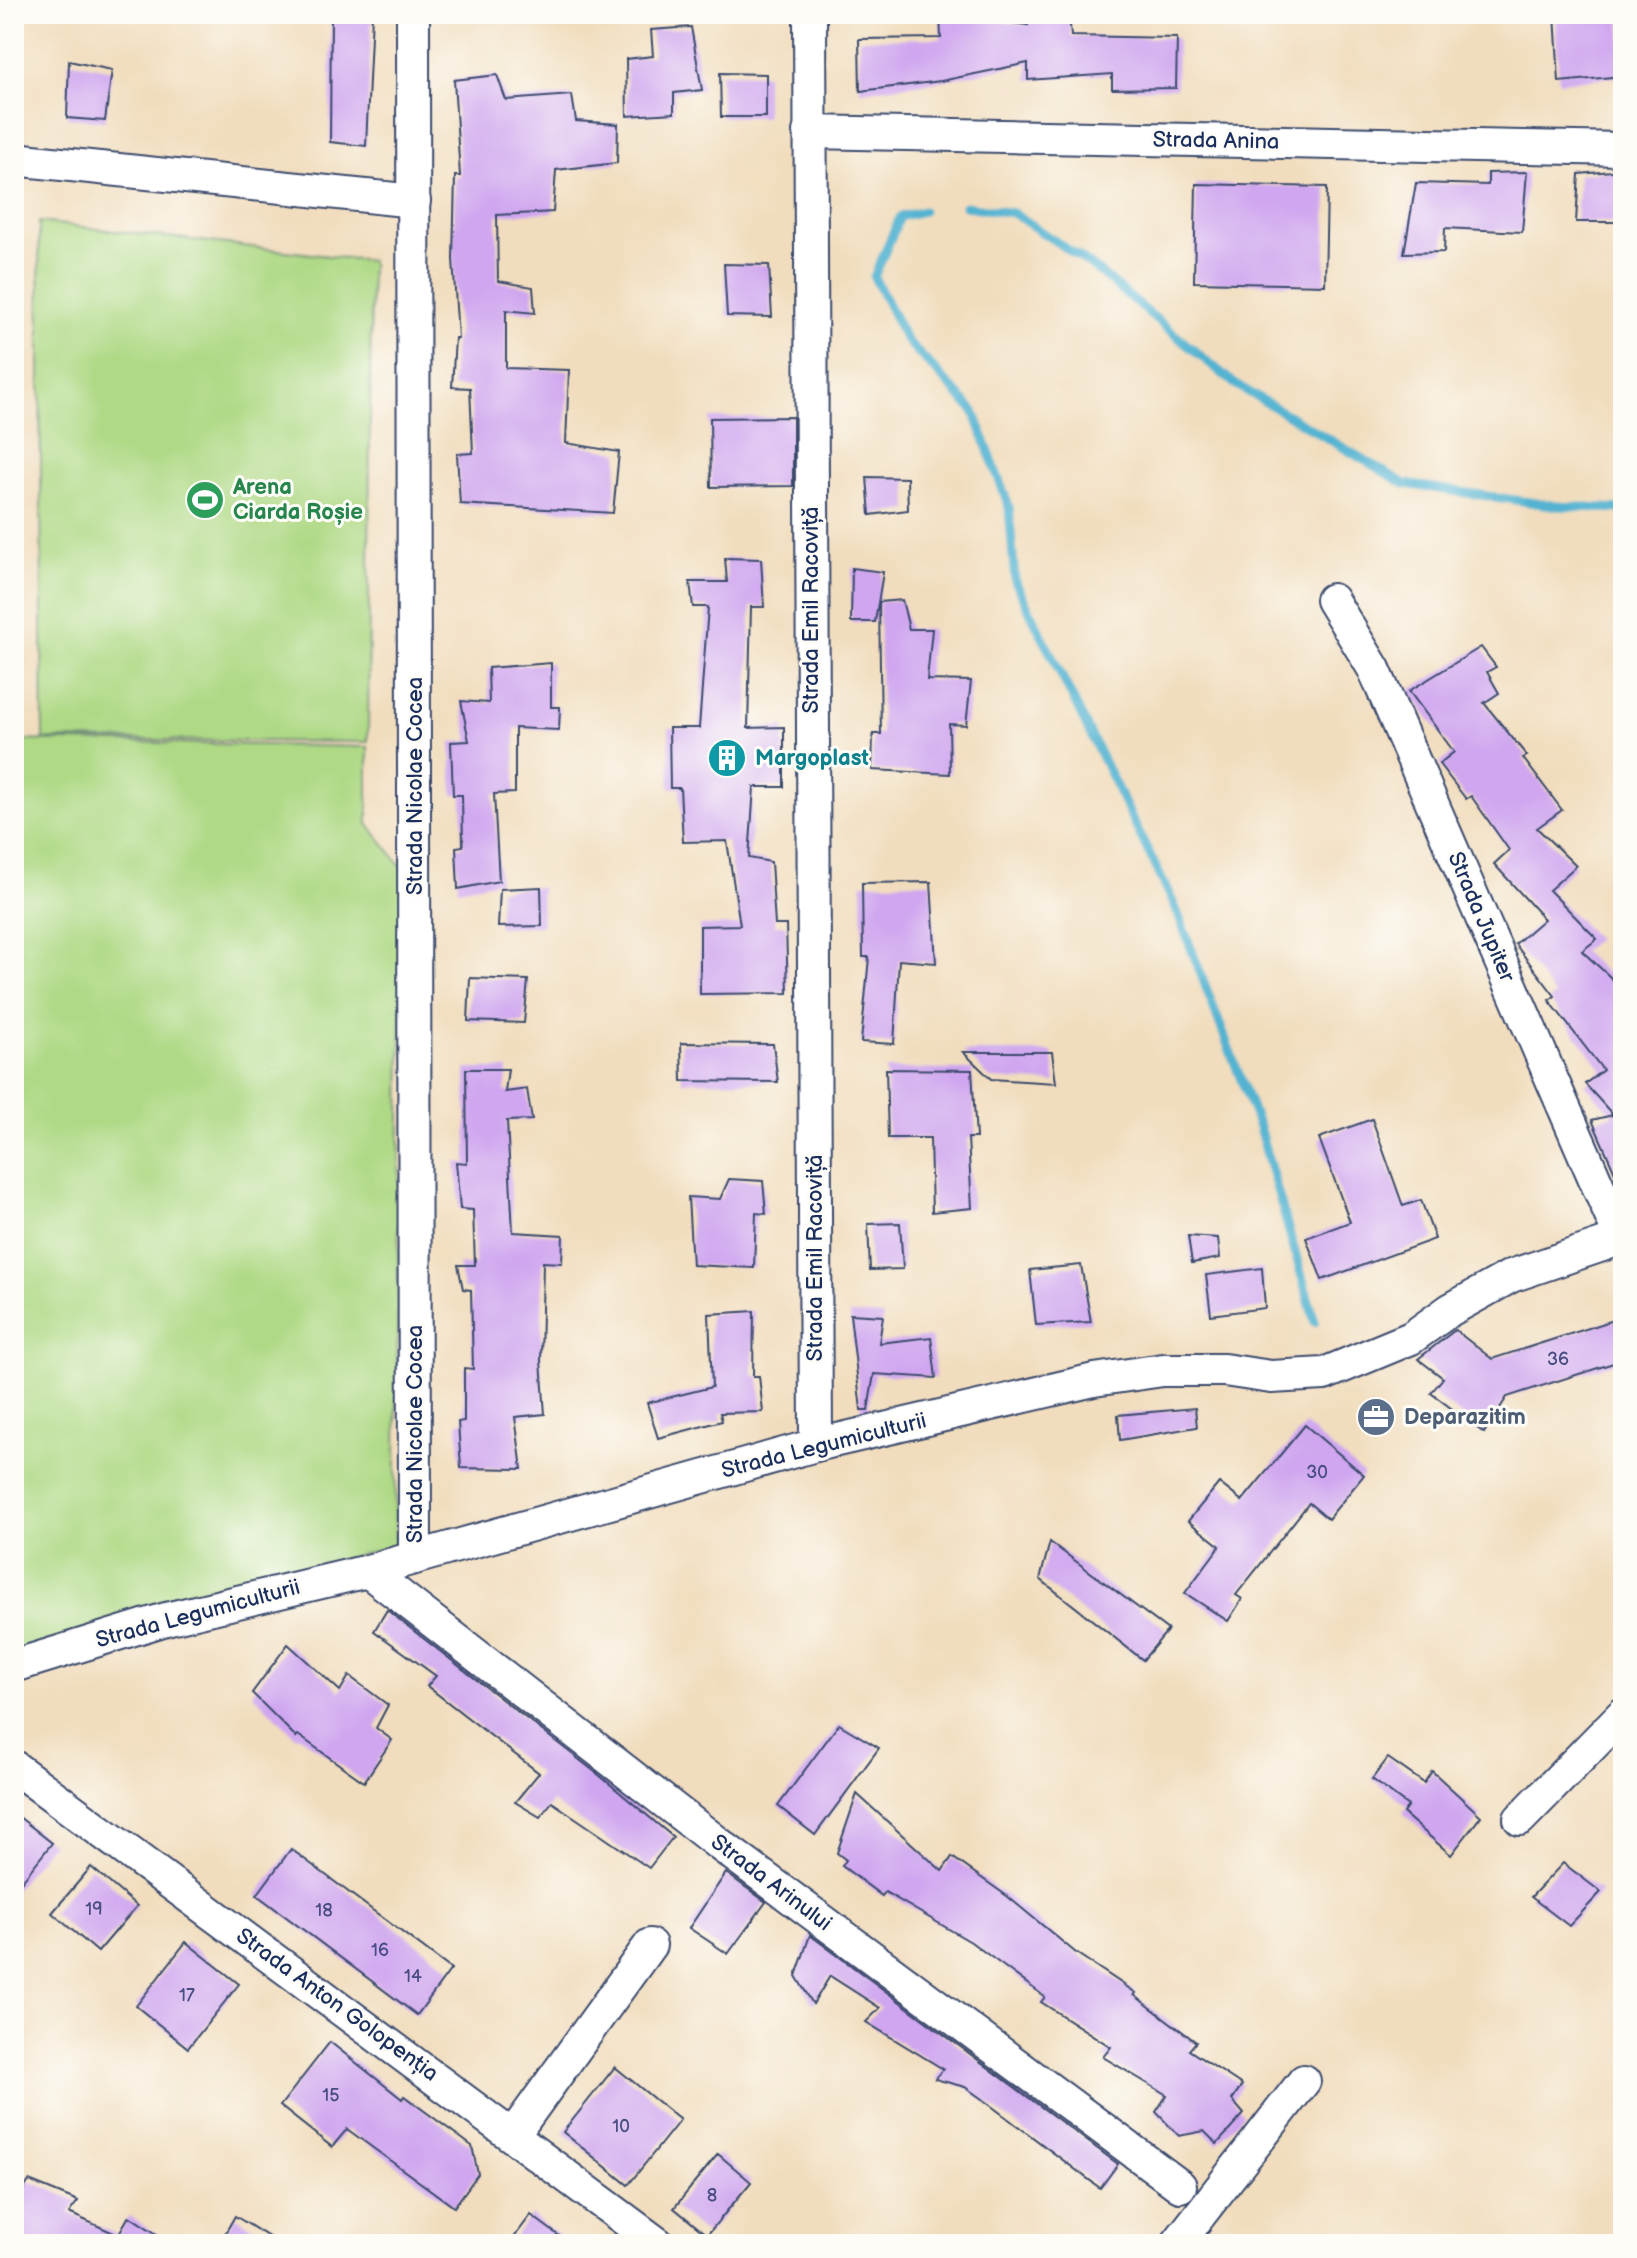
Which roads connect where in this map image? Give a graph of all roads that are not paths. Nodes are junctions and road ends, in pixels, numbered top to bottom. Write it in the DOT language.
graph roads {
  1 [pos="413,14"];
  2 [pos="810,14"];
  3 [pos="809,132"];
  4 [pos="1623,149"];
  5 [pos="14,159"];
  6 [pos="414,201"];
  7 [pos="1332,600"];
  8 [pos="1622,1238"];
  9 [pos="816,1445"];
  10 [pos="415,1558"];
  11 [pos="368,1571"];
  12 [pos="14,1666"];
  13 [pos="1623,1714"];
  14 [pos="14,1767"];
  15 [pos="1520,1819"];
  16 [pos="650,1945"];
  17 [pos="1304,2081"];
  18 [pos="513,2135"];
  19 [pos="1180,2186"];
  20 [pos="658,2244"];
  21 [pos="1177,2244"];
  1 -- 6 [label="street, Strada Nicolae Cocea"];
  2 -- 3 [label="street, Strada Emil Racoviță"];
  3 -- 4 [label="street, Strada Anina"];
  3 -- 9 [label="street, Strada Emil Racoviță"];
  5 -- 6 [label="street"];
  6 -- 10 [label="street, Strada Nicolae Cocea"];
  7 -- 8 [label="street, Strada Jupiter"];
  8 -- 9 [label="street, Strada Legumiculturii"];
  9 -- 10 [label="street, Strada Legumiculturii"];
  10 -- 11 [label="street, Strada Legumiculturii"];
  11 -- 12 [label="street, Strada Legumiculturii"];
  11 -- 19 [label="street, Strada Arinului"];
  13 -- 15 [label="street"];
  14 -- 18 [label="street, Strada Anton Golopenția"];
  16 -- 18 [label="street"];
  17 -- 21 [label="street"];
  18 -- 20 [label="street, Strada Anton Golopenția"];
}
